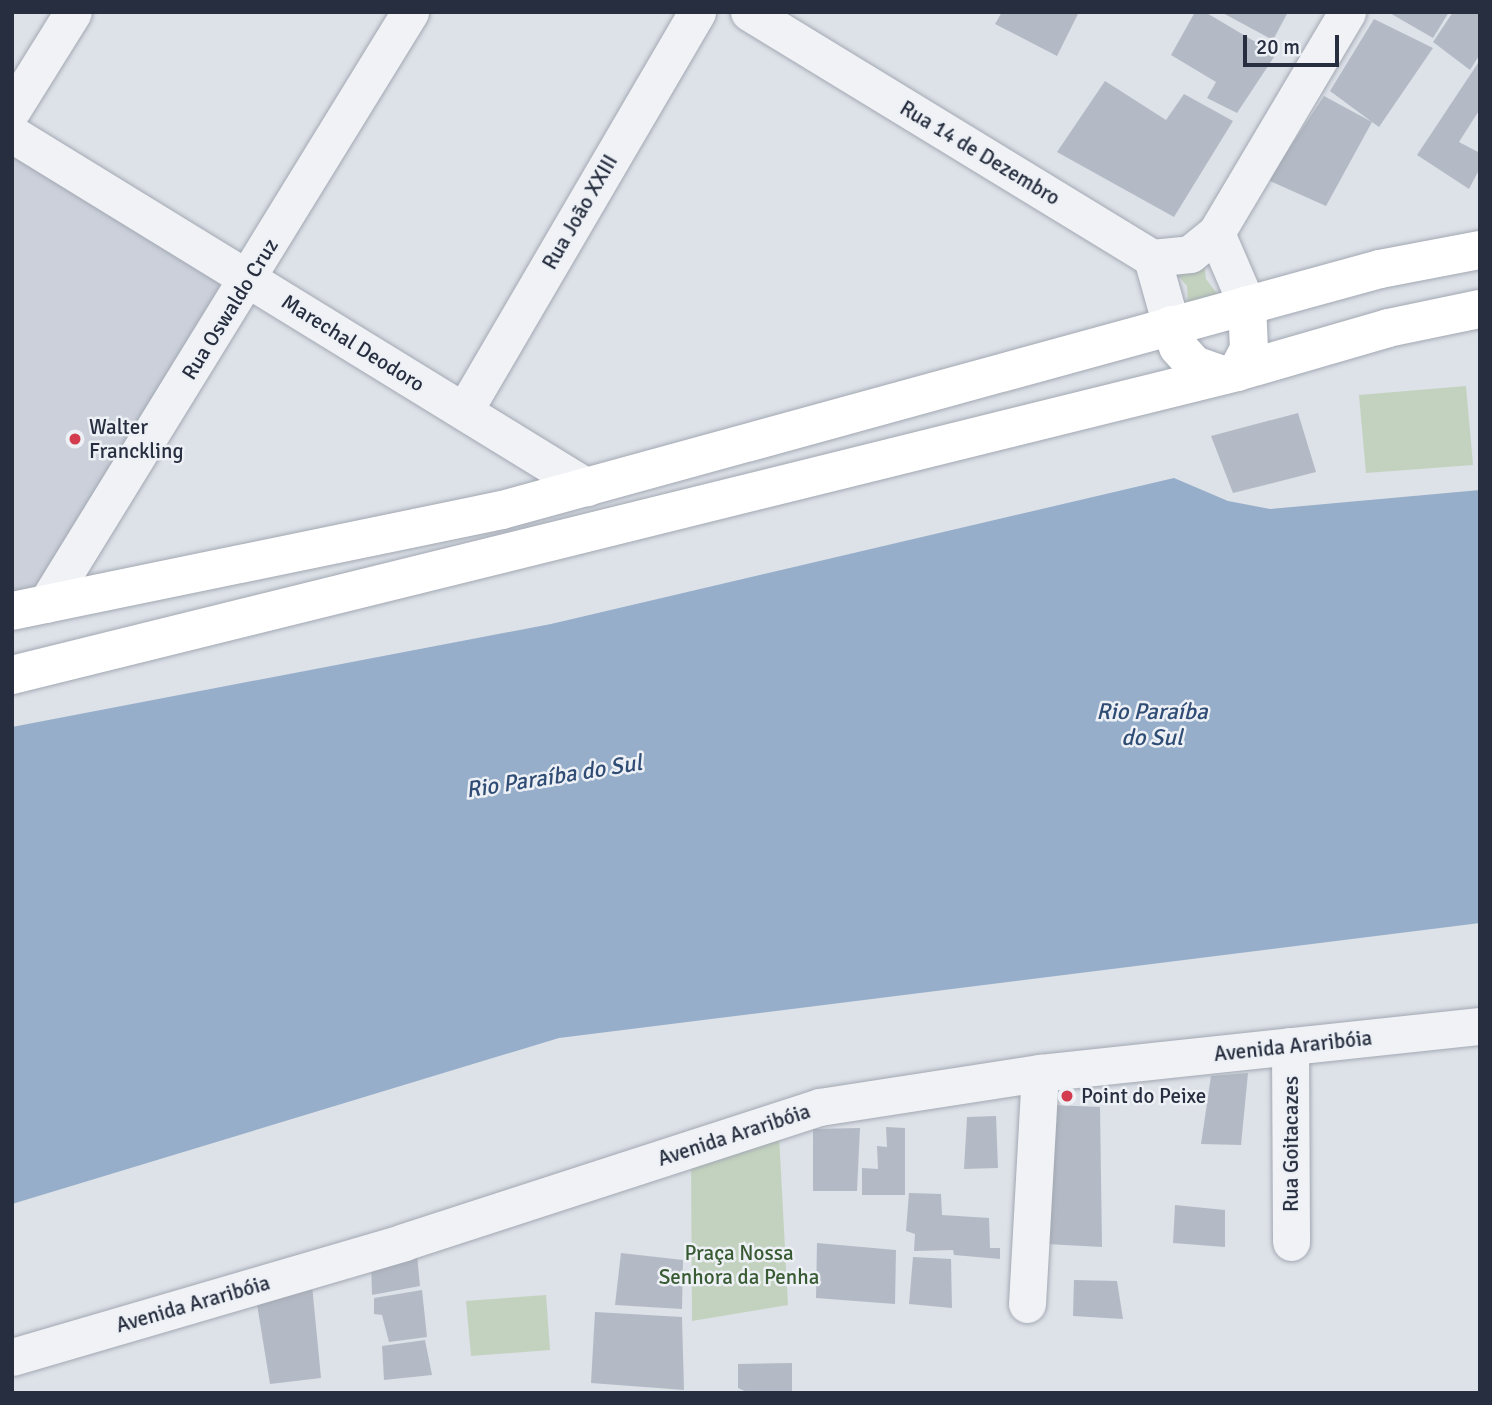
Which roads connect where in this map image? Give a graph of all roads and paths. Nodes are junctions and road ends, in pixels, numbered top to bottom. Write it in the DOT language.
graph roads {
  1 [pos="74,12"];
  2 [pos="410,12"];
  3 [pos="697,12"];
  4 [pos="750,12"];
  5 [pos="1347,12"];
  6 [pos="12,110"];
  7 [pos="12,134"];
  8 [pos="1216,233"];
  9 [pos="1480,250"];
  10 [pos="1152,258"];
  11 [pos="248,279"];
  12 [pos="1247,305"];
  13 [pos="1480,309"];
  14 [pos="1171,324"];
  15 [pos="1230,373"];
  16 [pos="464,411"];
  17 [pos="587,487"];
  18 [pos="29,607"];
  19 [pos="12,675"];
  20 [pos="1480,1026"];
  21 [pos="1290,1046"];
  22 [pos="1040,1073"];
  23 [pos="1291,1242"];
  24 [pos="1027,1304"];
  25 [pos="12,1357"];
  1 -- 6 [label="street"];
  2 -- 11 [label="street, Rua Oswaldo Cruz"];
  3 -- 16 [label="street, Rua João XXIII"];
  4 -- 10 [label="street, Rua 14 de Dezembro"];
  5 -- 8 [label="street"];
  7 -- 11 [label="street, Marechal Deodoro"];
  8 -- 10 [label="street"];
  8 -- 12 [label="street"];
  9 -- 12 [label="main road"];
  10 -- 14 [label="street"];
  11 -- 16 [label="street, Marechal Deodoro"];
  11 -- 18 [label="street, Rua Oswaldo Cruz"];
  12 -- 14 [label="main road"];
  12 -- 15 [label="main road"];
  13 -- 15 [label="main road"];
  14 -- 15 [label="main road"];
  14 -- 17 [label="main road"];
  15 -- 19 [label="main road"];
  16 -- 17 [label="street, Marechal Deodoro"];
  17 -- 18 [label="main road"];
  20 -- 21 [label="street, Avenida Araribóia"];
  21 -- 22 [label="street, Avenida Araribóia"];
  21 -- 23 [label="street, Rua Goitacazes"];
  22 -- 24 [label="street"];
  22 -- 25 [label="street, Avenida Araribóia"];
}
